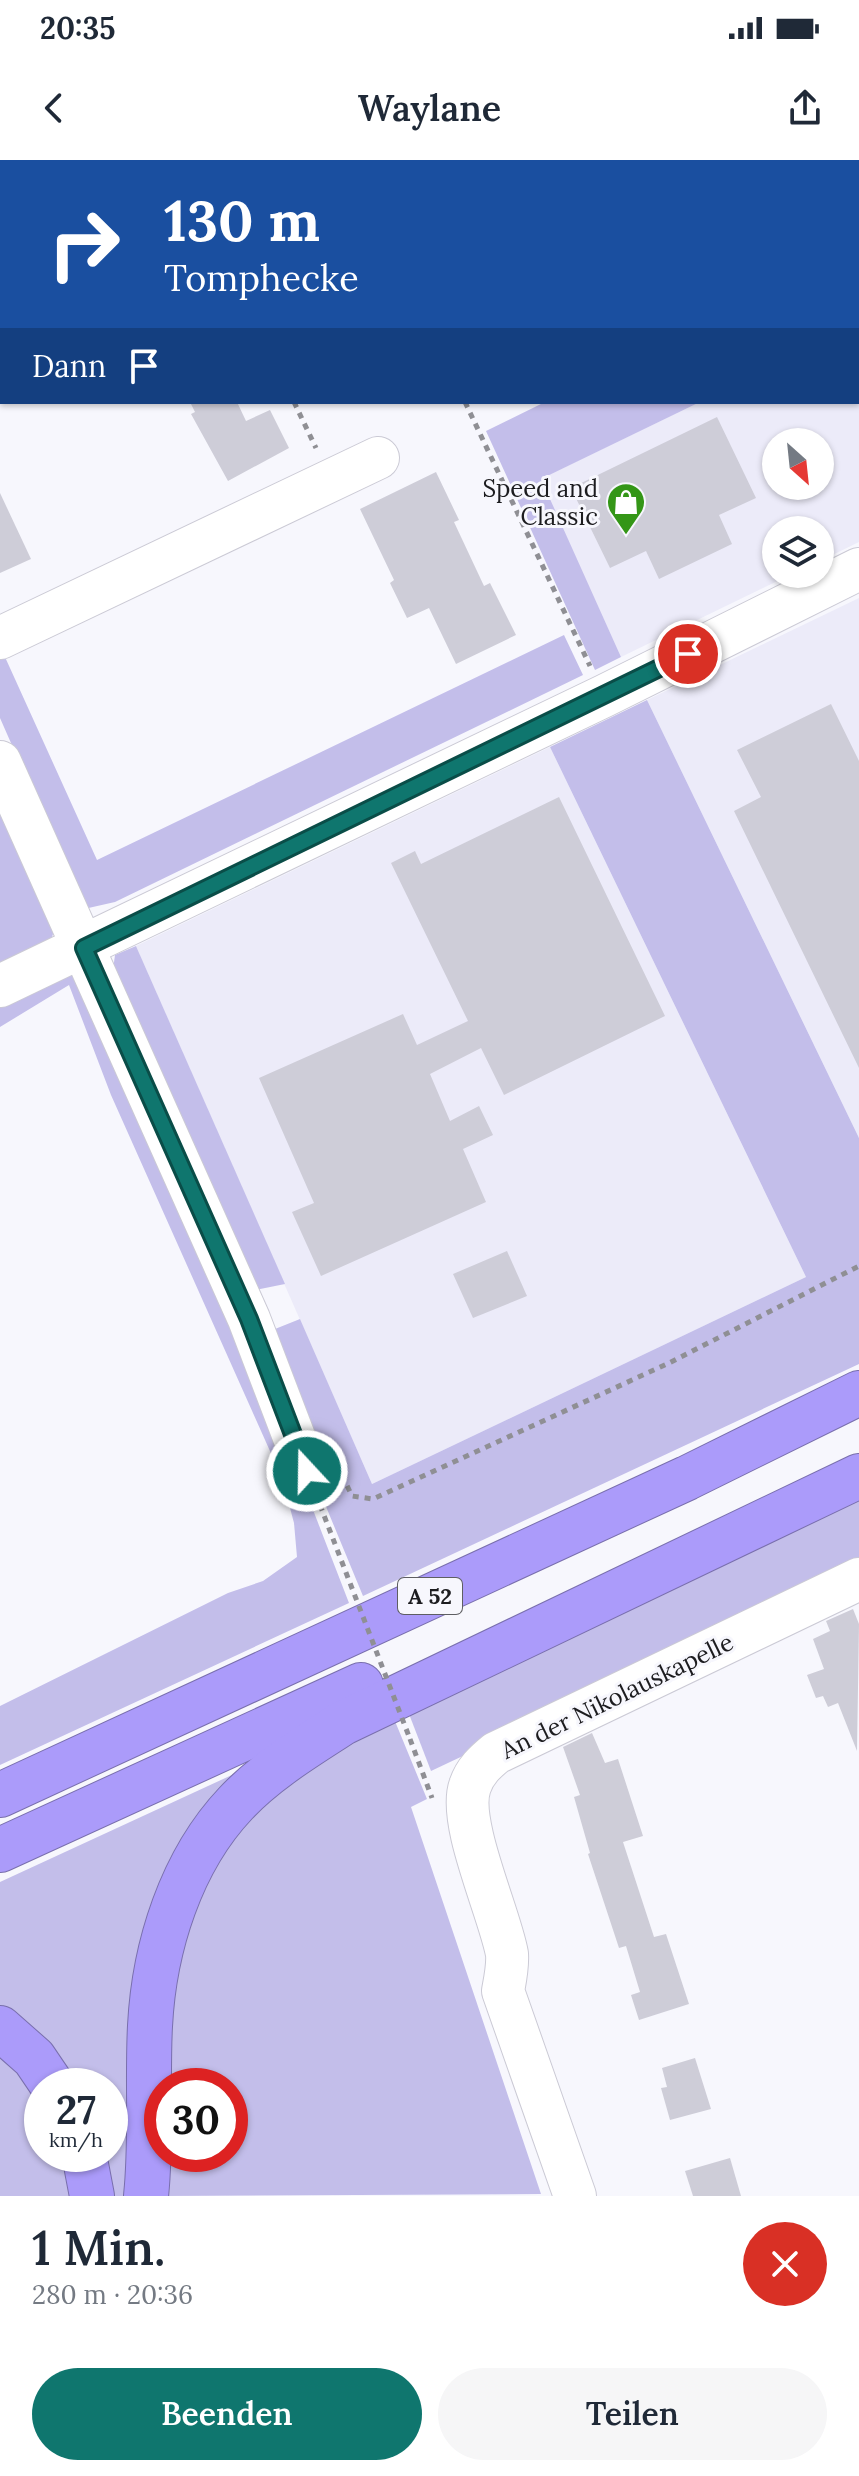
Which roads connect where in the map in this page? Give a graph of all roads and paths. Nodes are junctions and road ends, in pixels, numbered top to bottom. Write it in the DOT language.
graph roads {
  1 [pos="295,404"];
  2 [pos="466,404"];
  3 [pos="378,458"];
  4 [pos="332,480"];
  5 [pos="858,571"];
  6 [pos="0,638"];
  7 [pos="604,696"];
  8 [pos="0,762"];
  9 [pos="84,948"];
  10 [pos="0,986"];
  11 [pos="859,1266"];
  12 [pos="859,1393"];
  13 [pos="859,1450"];
  14 [pos="859,1476"];
  15 [pos="322,1481"];
  16 [pos="859,1579"];
  17 [pos="410,1739"];
  18 [pos="0,1795"];
  19 [pos="0,1850"];
  20 [pos="0,2028"];
  21 [pos="41,2068"];
  22 [pos="87,2172"];
  23 [pos="92,2196"];
  24 [pos="146,2196"];
  25 [pos="575,2196"];
  1 -- 4 [label="path"];
  2 -- 7 [label="path"];
  3 -- 4 [label="street"];
  4 -- 6 [label="street"];
  5 -- 7 [label="street"];
  7 -- 9 [label="street"];
  8 -- 9 [label="street"];
  9 -- 10 [label="street"];
  9 -- 15 [label="street"];
  11 -- 15 [label="path"];
  12 -- 18 [label="highway, A 52"];
  13 -- 19 [label="highway, A 52"];
  14 -- 24 [label="highway"];
  15 -- 17 [label="path, bridge"];
  16 -- 25 [label="street, An der Nikolauskapelle"];
  20 -- 21 [label="highway"];
  22 -- 23 [label="highway"];
}
